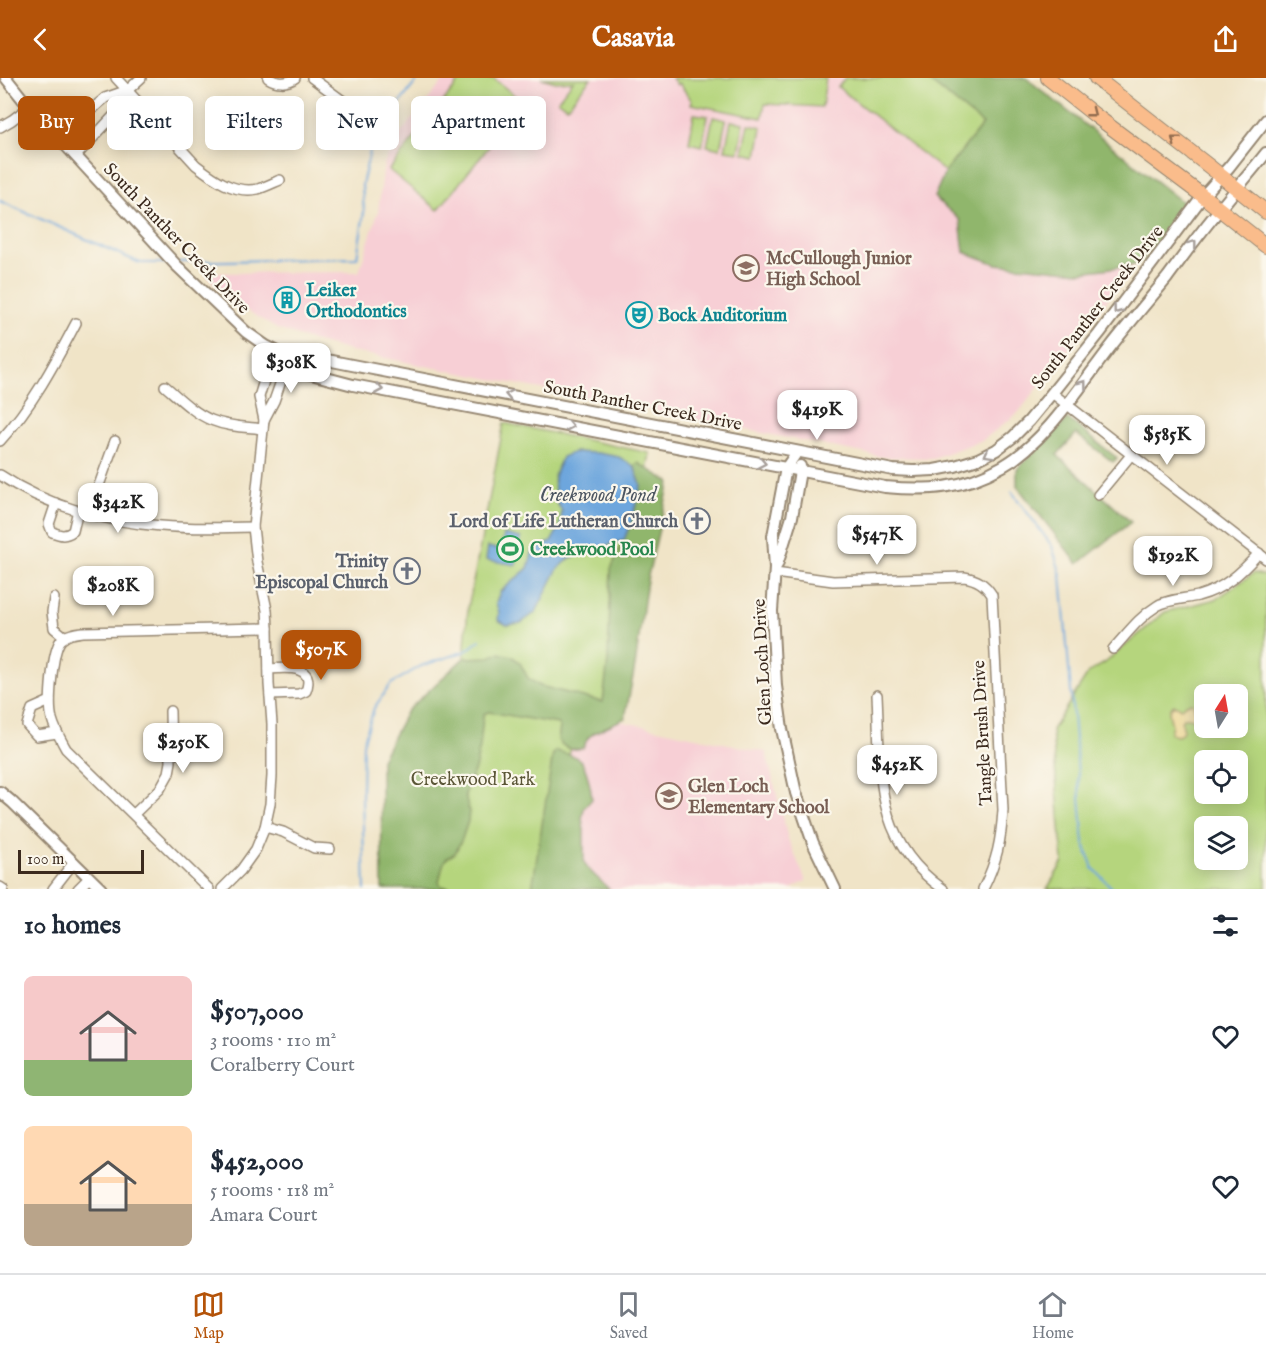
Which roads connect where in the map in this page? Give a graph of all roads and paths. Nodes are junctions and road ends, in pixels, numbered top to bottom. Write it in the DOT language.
graph roads {
  1 [pos="6,78"];
  2 [pos="116,78"];
  3 [pos="141,78"];
  4 [pos="268,78"];
  5 [pos="295,78"];
  6 [pos="312,78"];
  7 [pos="1048,78"];
  8 [pos="1095,78"];
  9 [pos="128,90"];
  10 [pos="20,96"];
  11 [pos="336,96"];
  12 [pos="95,107"];
  13 [pos="18,115"];
  14 [pos="1266,120"];
  15 [pos="0,127"];
  16 [pos="70,150"];
  17 [pos="1266,153"];
  18 [pos="76,156"];
  19 [pos="1221,176"];
  20 [pos="280,180"];
  21 [pos="1238,189"];
  22 [pos="1203,196"];
  23 [pos="1219,209"];
  24 [pos="1266,212"];
  25 [pos="1266,246"];
  26 [pos="76,323"];
  27 [pos="286,356"];
  28 [pos="165,386"];
  29 [pos="1052,393"];
  30 [pos="1067,404"];
  31 [pos="264,424"];
  32 [pos="0,441"];
  33 [pos="115,441"];
  34 [pos="797,452"];
  35 [pos="1131,455"];
  36 [pos="786,468"];
  37 [pos="800,471"];
  38 [pos="0,475"];
  39 [pos="1098,495"];
  40 [pos="56,503"];
  41 [pos="78,510"];
  42 [pos="89,513"];
  43 [pos="254,527"];
  44 [pos="1262,556"];
  45 [pos="775,571"];
  46 [pos="54,598"];
  47 [pos="268,628"];
  48 [pos="65,637"];
  49 [pos="1113,649"];
  50 [pos="269,669"];
  51 [pos="270,695"];
  52 [pos="877,695"];
  53 [pos="51,701"];
  54 [pos="170,711"];
  55 [pos="57,734"];
  56 [pos="0,792"];
  57 [pos="134,814"];
  58 [pos="265,827"];
  59 [pos="330,849"];
  60 [pos="74,862"];
  61 [pos="89,878"];
  62 [pos="53,889"];
  63 [pos="78,889"];
  64 [pos="101,889"];
  65 [pos="209,889"];
  66 [pos="222,889"];
  67 [pos="835,889"];
  68 [pos="943,889"];
  69 [pos="983,889"];
  1 -- 10 [label="street, South Panther Creek Drive"];
  2 -- 9 [label="street"];
  3 -- 9 [label="street"];
  4 -- 5 [label="street"];
  6 -- 11 [label="street"];
  7 -- 22 [label="main road, one-way"];
  19 -- 8 [label="main road, one-way"];
  9 -- 12 [label="street"];
  9 -- 18 [label="street"];
  9 -- 20 [label="street"];
  13 -- 15 [label="street"];
  14 -- 19 [label="street, South Panther Creek Drive"];
  16 -- 18 [label="street, South Panther Creek Drive"];
  17 -- 21 [label="street, South Panther Creek Drive"];
  18 -- 27 [label="street, South Panther Creek Drive"];
  19 -- 21 [label="main road"];
  19 -- 22 [label="street, South Panther Creek Drive"];
  21 -- 23 [label="street, South Panther Creek Drive"];
  21 -- 24 [label="main road"];
  22 -- 23 [label="main road"];
  22 -- 29 [label="street, South Panther Creek Drive, one-way"];
  23 -- 25 [label="main road"];
  30 -- 23 [label="street, South Panther Creek Drive, one-way"];
  26 -- 32 [label="street"];
  27 -- 31 [label="street"];
  27 -- 31 [label="street"];
  34 -- 27 [label="street, South Panther Creek Drive, one-way"];
  27 -- 36 [label="street, South Panther Creek Drive, one-way"];
  28 -- 31 [label="street"];
  29 -- 30 [label="street"];
  29 -- 34 [label="street, South Panther Creek Drive, one-way"];
  30 -- 35 [label="street"];
  30 -- 37 [label="street, South Panther Creek Drive"];
  31 -- 43 [label="street"];
  33 -- 42 [label="street"];
  34 -- 36 [label="street, Glen Loch Drive"];
  34 -- 37 [label="street, Glen Loch Drive"];
  35 -- 39 [label="street"];
  35 -- 44 [label="street"];
  36 -- 37 [label="street, South Panther Creek Drive"];
  36 -- 45 [label="street, Glen Loch Drive"];
  37 -- 45 [label="street, Glen Loch Drive"];
  38 -- 40 [label="street"];
  40 -- 41 [label="street"];
  40 -- 41 [label="street"];
  41 -- 42 [label="street"];
  42 -- 43 [label="street"];
  43 -- 47 [label="street"];
  44 -- 49 [label="street"];
  45 -- 67 [label="street, Glen Loch Drive"];
  45 -- 69 [label="street, Tangle Brush Drive"];
  46 -- 48 [label="street"];
  47 -- 48 [label="street"];
  47 -- 50 [label="street"];
  48 -- 53 [label="street"];
  50 -- 51 [label="street"];
  50 -- 51 [label="street"];
  51 -- 58 [label="street"];
  52 -- 68 [label="street"];
  53 -- 55 [label="street"];
  53 -- 55 [label="street"];
  54 -- 57 [label="street"];
  55 -- 57 [label="street"];
  56 -- 60 [label="street"];
  57 -- 65 [label="street"];
  58 -- 59 [label="street"];
  58 -- 66 [label="street"];
  60 -- 61 [label="street"];
  60 -- 62 [label="street"];
  61 -- 63 [label="street"];
  61 -- 64 [label="street"];
}
